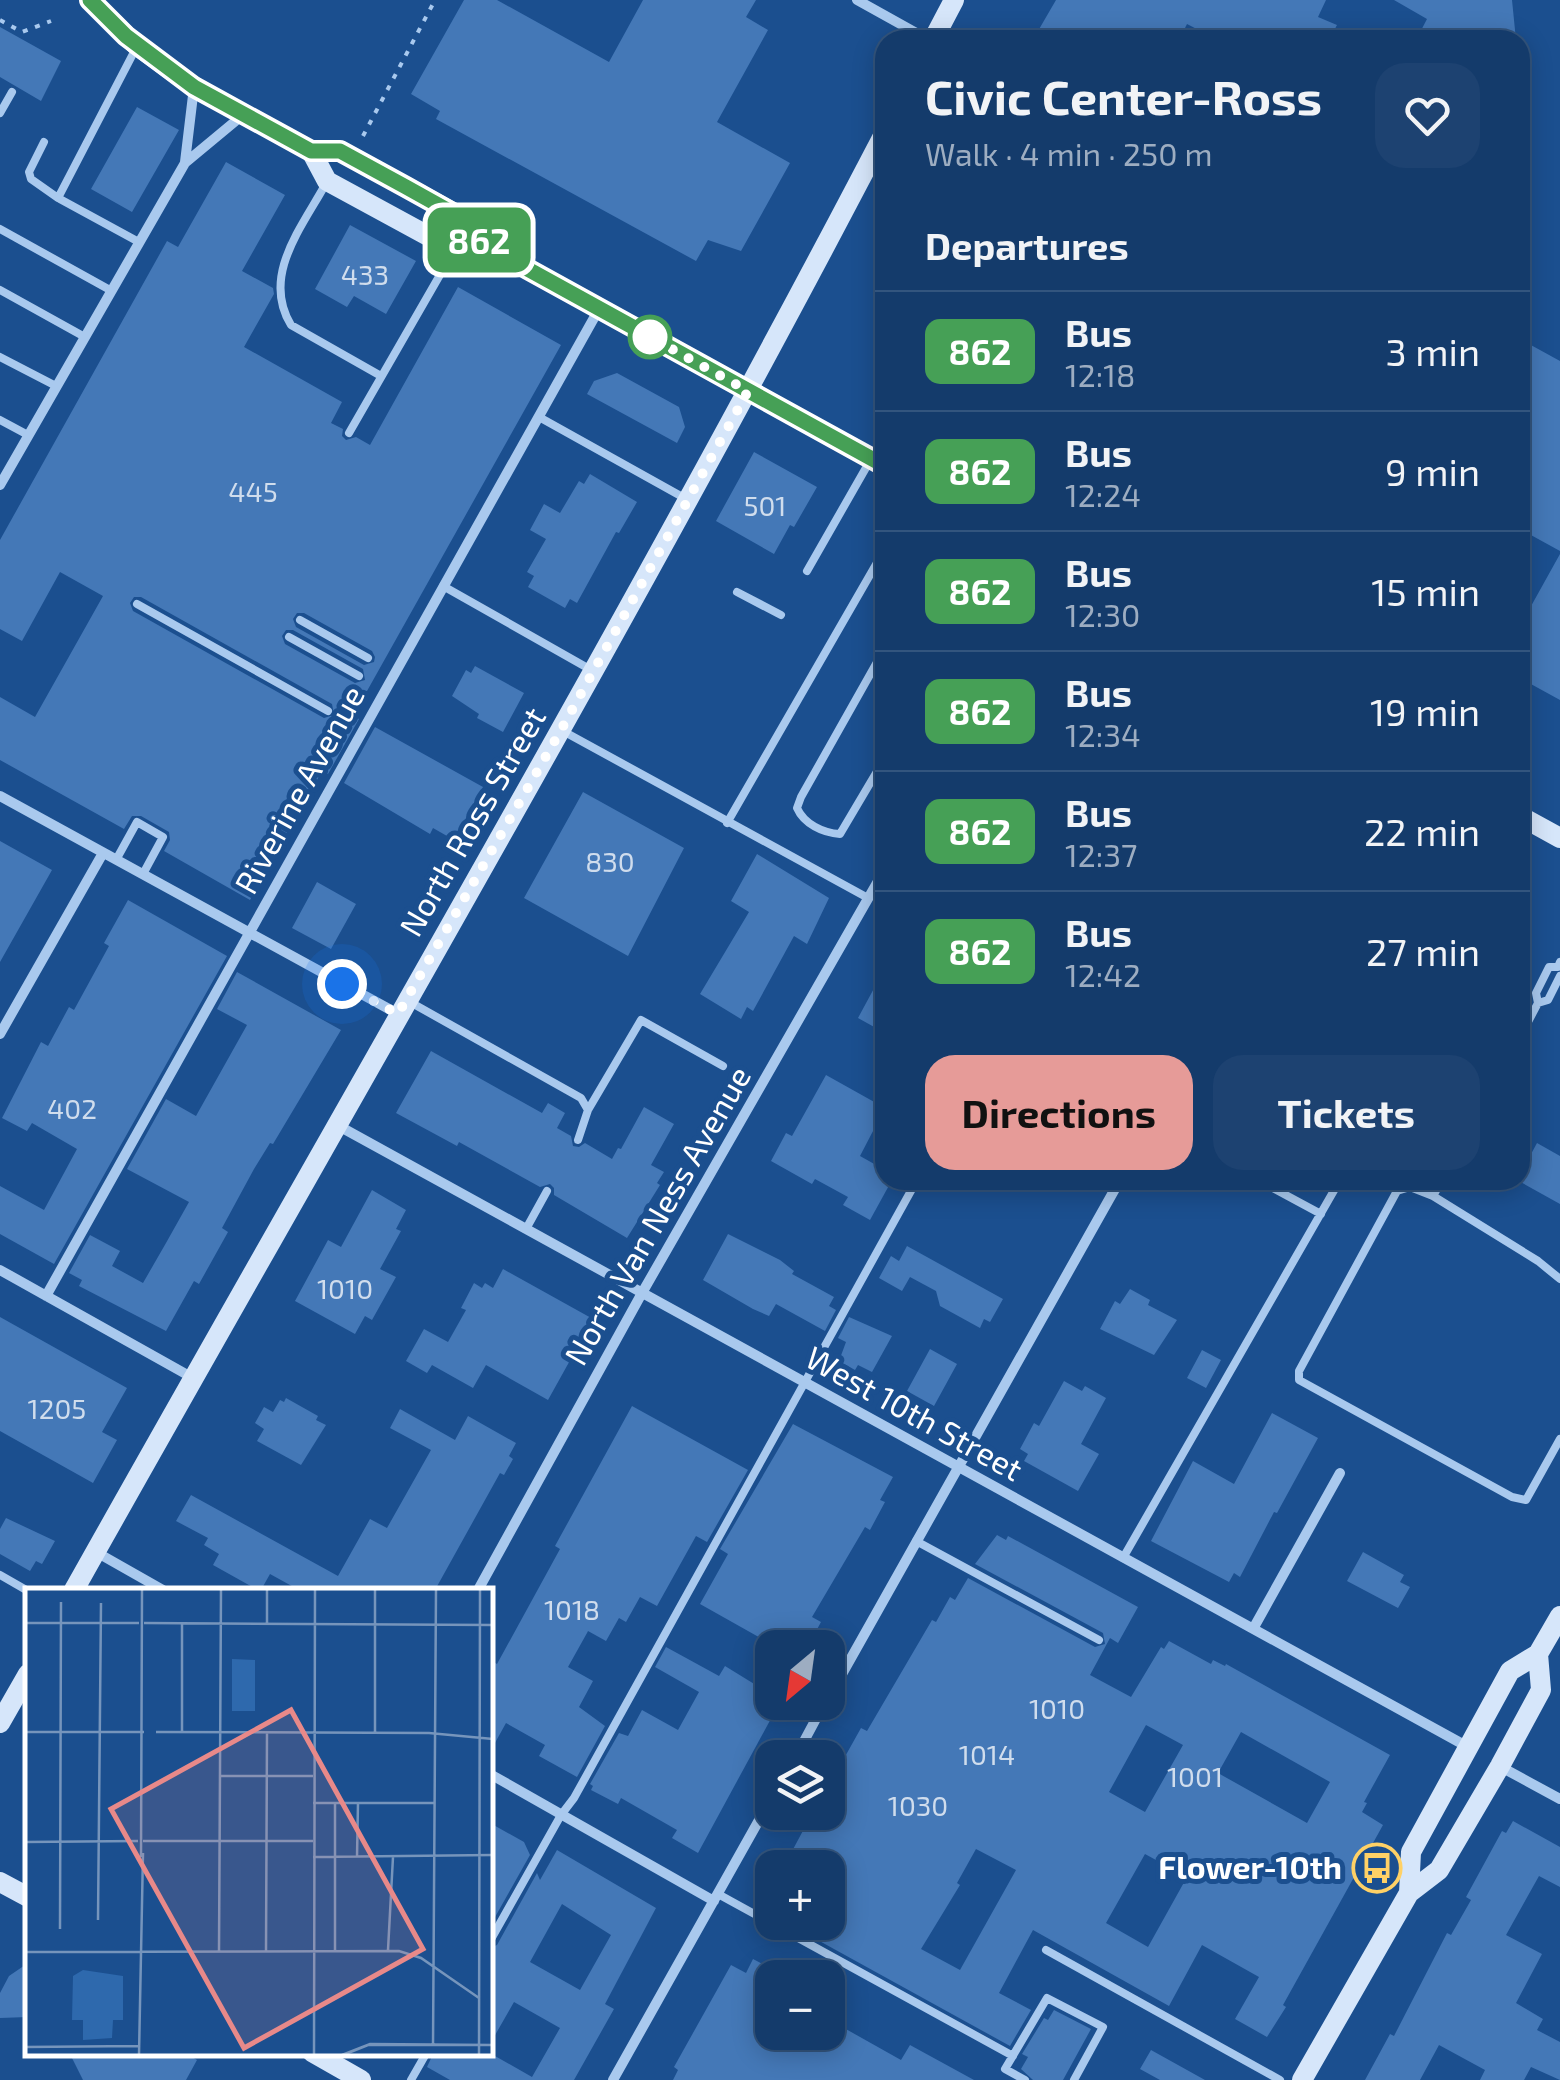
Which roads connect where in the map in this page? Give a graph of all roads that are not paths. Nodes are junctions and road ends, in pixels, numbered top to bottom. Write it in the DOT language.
graph roads {
  1 [pos="90,0"];
  2 [pos="857,0"];
  3 [pos="954,0"];
  4 [pos="912,30"];
  5 [pos="937,30"];
  6 [pos="137,46"];
  7 [pos="194,87"];
  8 [pos="12,92"];
  9 [pos="0,113"];
  10 [pos="244,114"];
  11 [pos="44,142"];
  12 [pos="311,151"];
  13 [pos="185,163"];
  14 [pos="875,172"];
  15 [pos="327,181"];
  16 [pos="58,198"];
  17 [pos="0,229"];
  18 [pos="137,242"];
  19 [pos="484,245"];
  20 [pos="454,250"];
  21 [pos="0,290"];
  22 [pos="110,290"];
  23 [pos="598,309"];
  24 [pos="83,336"];
  25 [pos="0,357"];
  26 [pos="381,376"];
  27 [pos="56,386"];
  28 [pos="748,391"];
  29 [pos="539,416"];
  30 [pos="0,420"];
  31 [pos="349,433"];
  32 [pos="28,436"];
  33 [pos="875,460"];
  34 [pos="875,467"];
  35 [pos="0,485"];
  36 [pos="688,500"];
  37 [pos="875,566"];
  38 [pos="807,571"];
  39 [pos="443,586"];
  40 [pos="737,592"];
  41 [pos="138,604"];
  42 [pos="781,615"];
  43 [pos="300,620"];
  44 [pos="289,638"];
  45 [pos="368,658"];
  46 [pos="875,666"];
  47 [pos="593,671"];
  48 [pos="358,676"];
  49 [pos="328,712"];
  50 [pos="561,730"];
  51 [pos="875,775"];
  52 [pos="0,796"];
  53 [pos="1530,822"];
  54 [pos="728,823"];
  55 [pos="1560,838"];
  56 [pos="103,853"];
  57 [pos="116,860"];
  58 [pos="142,874"];
  59 [pos="875,886"];
  60 [pos="868,898"];
  61 [pos="249,932"];
  62 [pos="1559,969"];
  63 [pos="1538,1003"];
  64 [pos="402,1007"];
  65 [pos="1530,1018"];
  66 [pos="0,1034"];
  67 [pos="723,1066"];
  68 [pos="588,1110"];
  69 [pos="336,1124"];
  70 [pos="578,1140"];
  71 [pos="911,1190"];
  72 [pos="1114,1190"];
  73 [pos="1277,1190"];
  74 [pos="1334,1190"];
  75 [pos="1400,1190"];
  76 [pos="1418,1190"];
  77 [pos="1436,1190"];
  78 [pos="547,1191"];
  79 [pos="1433,1196"];
  80 [pos="1321,1214"];
  81 [pos="526,1229"];
  82 [pos="0,1270"];
  83 [pos="1560,1279"];
  84 [pos="642,1293"];
  85 [pos="46,1296"];
  86 [pos="193,1378"];
  87 [pos="803,1381"];
  88 [pos="1560,1439"];
  89 [pos="958,1467"];
  90 [pos="1340,1473"];
  91 [pos="916,1541"];
  92 [pos="96,1552"];
  93 [pos="1123,1558"];
  94 [pos="0,1576"];
  95 [pos="75,1588"];
  96 [pos="159,1588"];
  97 [pos="479,1588"];
  98 [pos="25,1589"];
  99 [pos="1560,1616"];
  100 [pos="1253,1629"];
  101 [pos="1099,1640"];
  102 [pos="1538,1654"];
  103 [pos="845,1667"];
  104 [pos="25,1679"];
  105 [pos="0,1723"];
  106 [pos="1468,1748"];
  107 [pos="1500,1766"];
  108 [pos="492,1775"];
  109 [pos="1560,1799"];
  110 [pos="561,1815"];
  111 [pos="755,1827"];
  112 [pos="0,1882"];
  113 [pos="1409,1893"];
  114 [pos="25,1895"];
  115 [pos="716,1897"];
  116 [pos="492,1937"];
  117 [pos="1046,1950"];
  118 [pos="317,2055"];
  119 [pos="425,2055"];
  120 [pos="1012,2056"];
  121 [pos="361,2080"];
  122 [pos="411,2080"];
  123 [pos="613,2080"];
  124 [pos="1024,2080"];
  125 [pos="1074,2080"];
  126 [pos="1280,2080"];
  127 [pos="1302,2080"];
  1 -- 6 [label="main road"];
  2 -- 4 [label="street"];
  3 -- 5 [label="main road"];
  6 -- 7 [label="main road"];
  6 -- 16 [label="lane"];
  7 -- 10 [label="main road"];
  7 -- 13 [label="street"];
  8 -- 9 [label="lane"];
  10 -- 12 [label="main road"];
  10 -- 13 [label="street"];
  11 -- 16 [label="lane"];
  12 -- 15 [label="main road"];
  12 -- 19 [label="main road"];
  13 -- 18 [label="street"];
  14 -- 28 [label="main road, North Ross Street"];
  15 -- 20 [label="main road"];
  15 -- 26 [label="lane"];
  16 -- 18 [label="lane"];
  17 -- 22 [label="lane"];
  18 -- 22 [label="street"];
  19 -- 20 [label="main road"];
  19 -- 23 [label="main road"];
  20 -- 26 [label="lane"];
  21 -- 24 [label="lane"];
  22 -- 24 [label="street"];
  23 -- 28 [label="main road"];
  23 -- 29 [label="street, Riverine Avenue"];
  24 -- 27 [label="street"];
  25 -- 27 [label="lane"];
  26 -- 31 [label="lane"];
  27 -- 32 [label="street"];
  28 -- 33 [label="main road"];
  28 -- 36 [label="main road, North Ross Street"];
  29 -- 36 [label="lane"];
  29 -- 39 [label="street, Riverine Avenue"];
  30 -- 32 [label="lane"];
  32 -- 35 [label="street"];
  34 -- 38 [label="lane"];
  36 -- 47 [label="main road, North Ross Street"];
  37 -- 54 [label="lane"];
  39 -- 47 [label="lane"];
  39 -- 61 [label="street, Riverine Avenue"];
  40 -- 42 [label="lane"];
  41 -- 49 [label="lane"];
  43 -- 45 [label="lane"];
  44 -- 48 [label="lane"];
  46 -- 51 [label="lane"];
  47 -- 50 [label="main road, North Ross Street"];
  50 -- 54 [label="lane"];
  50 -- 64 [label="main road, North Ross Street"];
  52 -- 56 [label="street"];
  53 -- 55 [label="main road"];
  54 -- 60 [label="lane"];
  56 -- 57 [label="street"];
  56 -- 66 [label="street"];
  57 -- 58 [label="street"];
  57 -- 58 [label="lane"];
  58 -- 61 [label="street"];
  59 -- 60 [label="street, North Van Ness Avenue"];
  60 -- 84 [label="street, North Van Ness Avenue"];
  61 -- 64 [label="street"];
  61 -- 85 [label="street, Riverine Avenue"];
  62 -- 63 [label="lane"];
  62 -- 63 [label="lane"];
  63 -- 65 [label="lane"];
  64 -- 68 [label="lane"];
  64 -- 69 [label="main road, North Ross Street"];
  67 -- 68 [label="lane"];
  68 -- 70 [label="lane"];
  69 -- 81 [label="street, West 10th Street"];
  69 -- 86 [label="main road, North Ross Street"];
  71 -- 87 [label="lane"];
  72 -- 89 [label="street"];
  73 -- 80 [label="lane"];
  74 -- 80 [label="lane"];
  75 -- 88 [label="lane"];
  76 -- 79 [label="lane"];
  77 -- 79 [label="lane"];
  78 -- 81 [label="lane"];
  79 -- 83 [label="lane"];
  80 -- 93 [label="lane"];
  81 -- 84 [label="street, West 10th Street"];
  82 -- 85 [label="street"];
  84 -- 87 [label="street, West 10th Street"];
  84 -- 97 [label="street, North Van Ness Avenue"];
  85 -- 86 [label="street"];
  86 -- 92 [label="main road, North Ross Street"];
  87 -- 89 [label="street, West 10th Street"];
  87 -- 110 [label="lane"];
  89 -- 91 [label="street"];
  89 -- 93 [label="street, West 10th Street"];
  90 -- 100 [label="street"];
  91 -- 101 [label="lane"];
  91 -- 103 [label="street"];
  92 -- 95 [label="main road, North Ross Street"];
  92 -- 96 [label="street"];
  93 -- 100 [label="street, West 10th Street"];
  94 -- 98 [label="lane"];
  99 -- 102 [label="main road"];
  100 -- 106 [label="street, West 10th Street"];
  102 -- 106 [label="main road"];
  102 -- 107 [label="main road"];
  104 -- 105 [label="main road"];
  106 -- 113 [label="main road"];
  107 -- 109 [label="street"];
  107 -- 113 [label="main road"];
  108 -- 110 [label="street"];
  110 -- 115 [label="street"];
  110 -- 116 [label="lane"];
  111 -- 115 [label="street"];
  112 -- 114 [label="main road"];
  113 -- 127 [label="main road"];
  115 -- 120 [label="lane"];
  115 -- 123 [label="street"];
  117 -- 126 [label="lane"];
  118 -- 121 [label="main road"];
  119 -- 122 [label="lane"];
  120 -- 124 [label="lane"];
  120 -- 125 [label="lane"];
}
